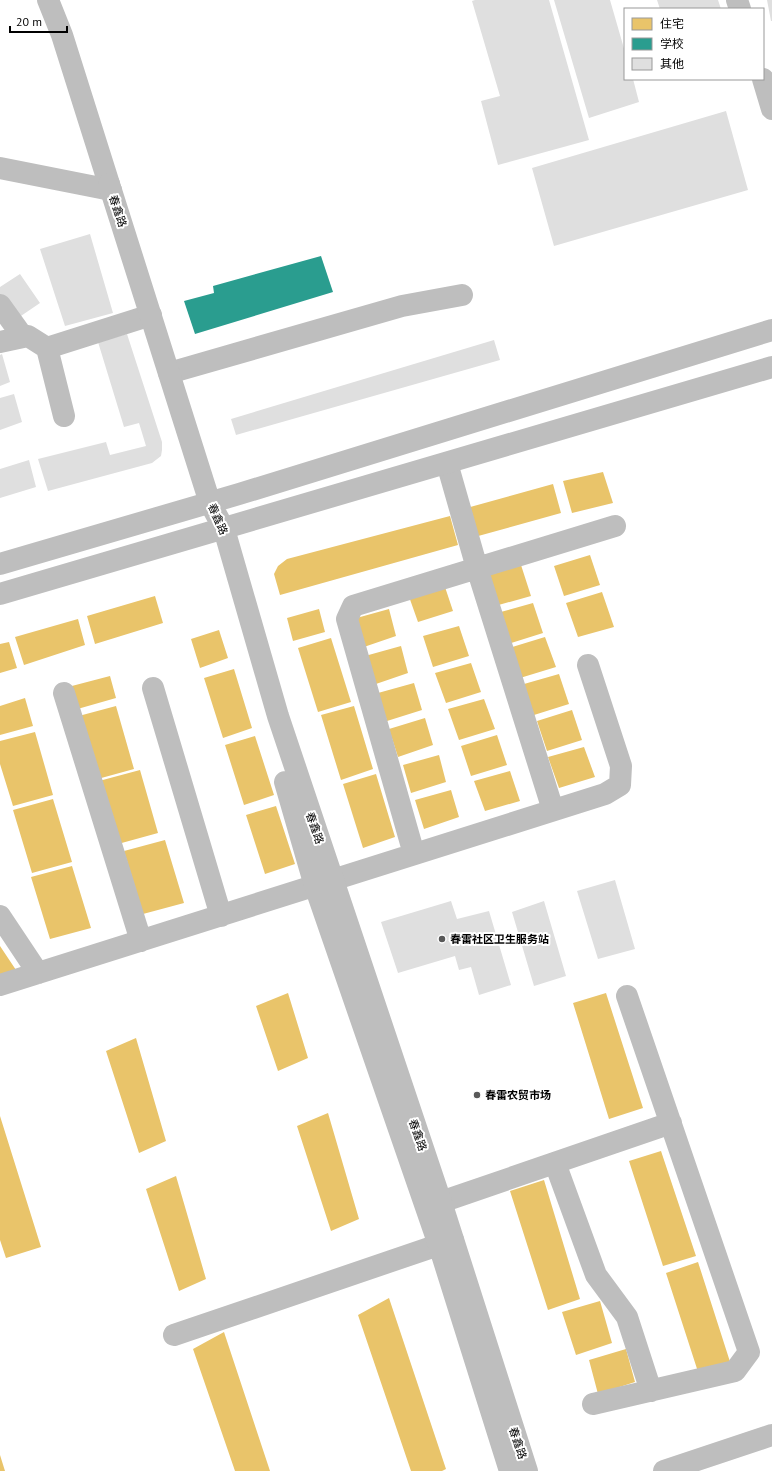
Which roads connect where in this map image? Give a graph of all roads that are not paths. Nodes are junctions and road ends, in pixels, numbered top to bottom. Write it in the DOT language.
graph roads {
  1 [pos="48,0"];
  2 [pos="763,80"];
  3 [pos="772,109"];
  4 [pos="0,168"];
  5 [pos="110,187"];
  6 [pos="462,295"];
  7 [pos="0,305"];
  8 [pos="150,314"];
  9 [pos="772,330"];
  10 [pos="23,337"];
  11 [pos="0,342"];
  12 [pos="47,348"];
  13 [pos="772,367"];
  14 [pos="169,373"];
  15 [pos="64,416"];
  16 [pos="447,463"];
  17 [pos="210,502"];
  18 [pos="615,526"];
  19 [pos="222,529"];
  20 [pos="0,564"];
  21 [pos="477,568"];
  22 [pos="0,594"];
  23 [pos="588,665"];
  24 [pos="153,688"];
  25 [pos="64,693"];
  26 [pos="553,810"];
  27 [pos="414,854"];
  28 [pos="324,883"];
  29 [pos="0,916"];
  30 [pos="221,916"];
  31 [pos="141,941"];
  32 [pos="38,973"];
  33 [pos="0,985"];
  34 [pos="627,996"];
  35 [pos="671,1123"];
  36 [pos="555,1163"];
  37 [pos="441,1202"];
  38 [pos="446,1242"];
  39 [pos="174,1335"];
  40 [pos="651,1391"];
  41 [pos="593,1404"];
  42 [pos="772,1435"];
  43 [pos="510,1471"];
  44 [pos="527,1471"];
  45 [pos="664,1471"];
  1 -- 5 [label="main road, 春鑫路"];
  2 -- 3 [label="main road"];
  4 -- 5 [label="main road"];
  5 -- 8 [label="main road, 春鑫路"];
  6 -- 14 [label="main road"];
  7 -- 10 [label="main road"];
  8 -- 12 [label="main road"];
  8 -- 14 [label="main road, 春鑫路"];
  9 -- 17 [label="main road"];
  10 -- 11 [label="main road"];
  10 -- 12 [label="main road"];
  12 -- 15 [label="main road"];
  13 -- 16 [label="main road"];
  14 -- 17 [label="main road, 春鑫路"];
  16 -- 19 [label="main road"];
  16 -- 21 [label="main road"];
  17 -- 19 [label="main road, 春鑫路"];
  17 -- 20 [label="main road"];
  18 -- 21 [label="main road"];
  19 -- 22 [label="main road"];
  19 -- 28 [label="main road, 春鑫路"];
  21 -- 26 [label="main road"];
  21 -- 27 [label="main road"];
  23 -- 26 [label="main road"];
  24 -- 30 [label="main road"];
  25 -- 31 [label="main road"];
  26 -- 27 [label="main road"];
  27 -- 28 [label="main road"];
  28 -- 30 [label="main road"];
  28 -- 37 [label="main road, 春鑫路"];
  28 -- 38 [label="main road, 春鑫路"];
  29 -- 32 [label="main road"];
  30 -- 31 [label="main road"];
  31 -- 32 [label="main road"];
  32 -- 33 [label="main road"];
  34 -- 35 [label="main road"];
  35 -- 36 [label="main road"];
  35 -- 40 [label="main road"];
  36 -- 37 [label="main road"];
  36 -- 40 [label="main road"];
  37 -- 38 [label="main road, 春鑫路"];
  38 -- 39 [label="main road"];
  38 -- 43 [label="main road, 春鑫路"];
  38 -- 44 [label="main road, 春鑫路"];
  40 -- 41 [label="main road"];
  42 -- 45 [label="main road"];
}
